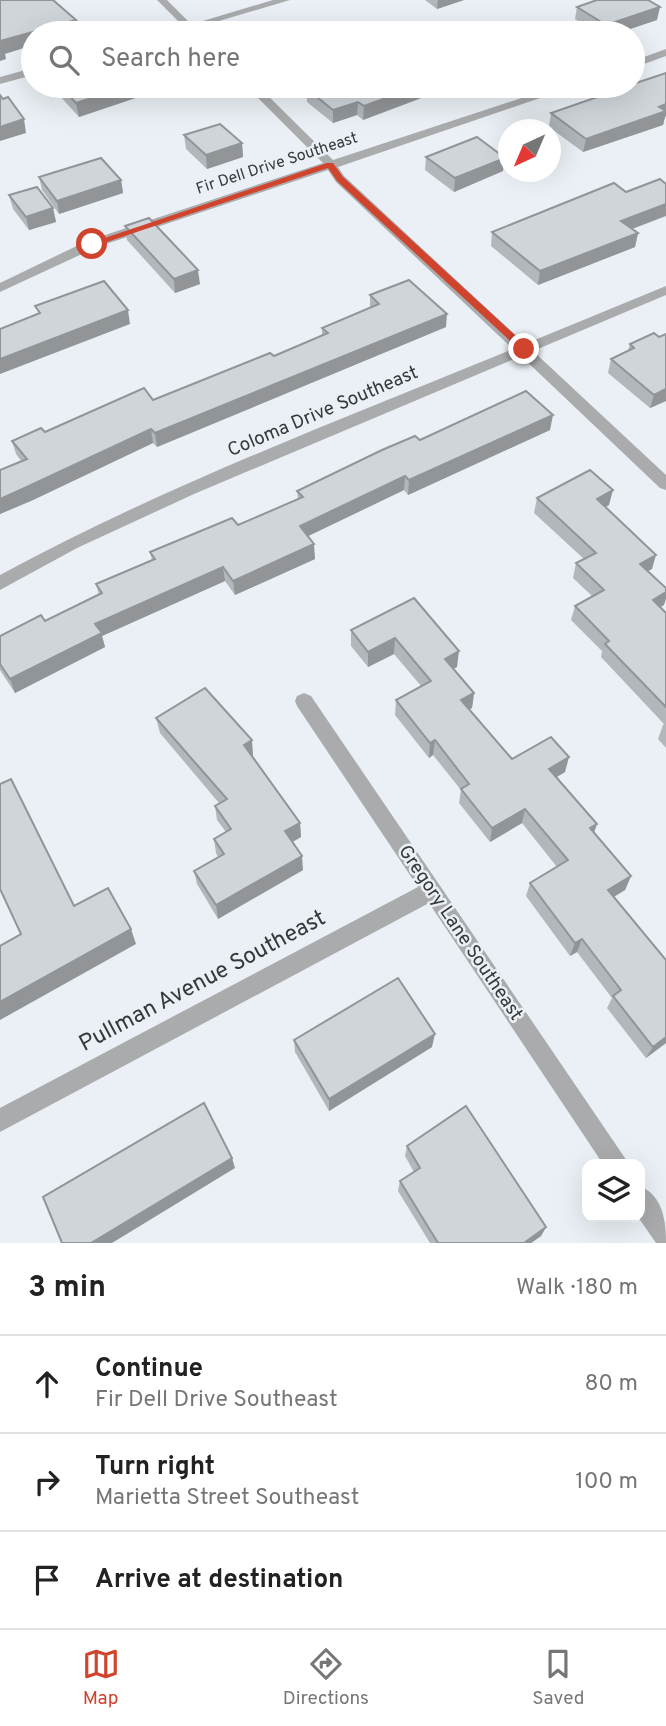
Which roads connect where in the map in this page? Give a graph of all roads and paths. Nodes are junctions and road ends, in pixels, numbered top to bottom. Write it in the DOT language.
graph roads {
  1 [pos="162,0"];
  2 [pos="285,0"];
  3 [pos="183,21"];
  4 [pos="220,21"];
  5 [pos="666,52"];
  6 [pos="645,60"];
  7 [pos="21,75"];
  8 [pos="0,81"];
  9 [pos="264,98"];
  10 [pos="532,98"];
  11 [pos="330,164"];
  12 [pos="0,288"];
  13 [pos="666,290"];
  14 [pos="524,349"];
  15 [pos="666,484"];
  16 [pos="0,583"];
  17 [pos="304,701"];
  18 [pos="431,891"];
  19 [pos="0,1120"];
  20 [pos="614,1159"];
  21 [pos="645,1206"];
  22 [pos="666,1237"];
  1 -- 3 [label="lane"];
  2 -- 4 [label="street"];
  5 -- 6 [label="street"];
  7 -- 8 [label="street"];
  9 -- 11 [label="street"];
  10 -- 11 [label="street, Fir Dell Drive Southeast"];
  11 -- 12 [label="street, Fir Dell Drive Southeast"];
  11 -- 14 [label="street"];
  13 -- 14 [label="street, Coloma Drive Southeast"];
  14 -- 15 [label="street"];
  14 -- 16 [label="street, Coloma Drive Southeast"];
  17 -- 18 [label="street, Gregory Lane Southeast"];
  18 -- 19 [label="street, Pullman Avenue Southeast"];
  18 -- 20 [label="street, Gregory Lane Southeast"];
  21 -- 22 [label="street"];
}
